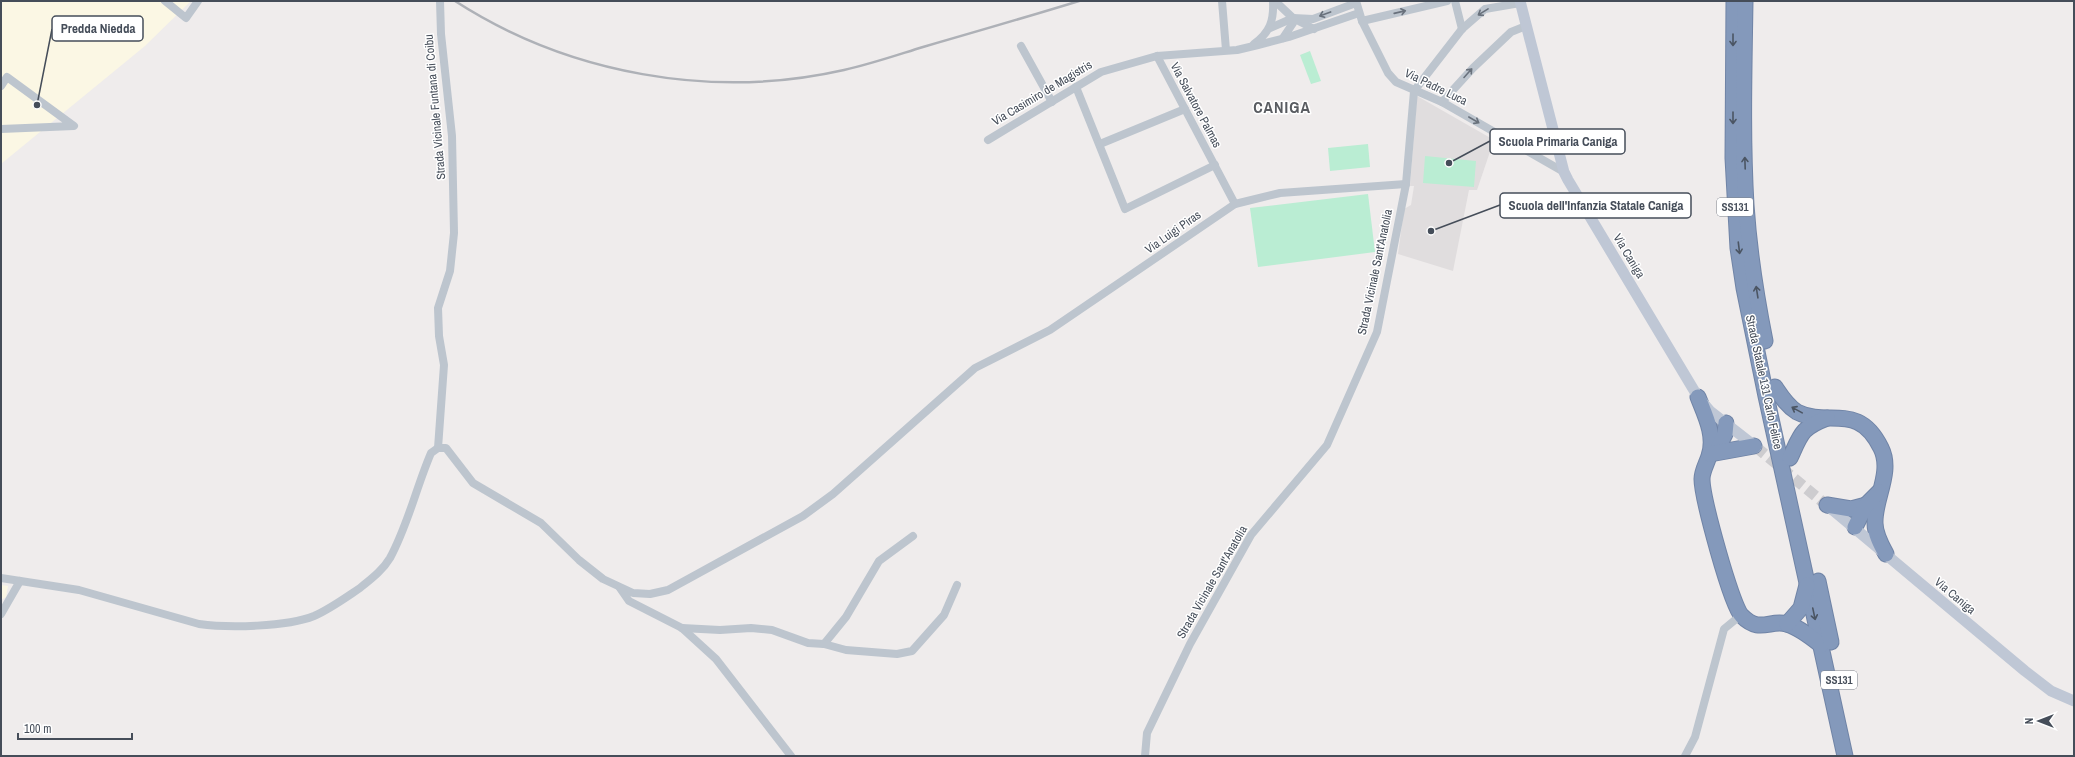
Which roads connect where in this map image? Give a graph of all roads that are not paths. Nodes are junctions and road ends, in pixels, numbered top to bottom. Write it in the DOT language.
graph roads {
  1 [pos="165,1"];
  2 [pos="198,1"];
  3 [pos="440,1"];
  4 [pos="1222,1"];
  5 [pos="1274,1"];
  6 [pos="1446,1"];
  7 [pos="1455,1"];
  8 [pos="1734,1"];
  9 [pos="1745,1"];
  10 [pos="1356,2"];
  11 [pos="1520,2"];
  12 [pos="1360,17"];
  13 [pos="1293,18"];
  14 [pos="1526,26"];
  15 [pos="1270,28"];
  16 [pos="1314,29"];
  17 [pos="1462,29"];
  18 [pos="1283,38"];
  19 [pos="1021,46"];
  20 [pos="1250,47"];
  21 [pos="1226,50"];
  22 [pos="1157,56"];
  23 [pos="1739,79"];
  24 [pos="1,86"];
  25 [pos="1076,87"];
  26 [pos="1414,91"];
  27 [pos="1052,102"];
  28 [pos="1442,102"];
  29 [pos="1185,110"];
  30 [pos="1,129"];
  31 [pos="988,140"];
  32 [pos="1100,144"];
  33 [pos="1215,166"];
  34 [pos="1564,172"];
  35 [pos="1406,184"];
  36 [pos="1235,204"];
  37 [pos="1758,332"];
  38 [pos="1775,387"];
  39 [pos="1698,397"];
  40 [pos="1828,417"];
  41 [pos="1726,424"];
  42 [pos="1755,447"];
  43 [pos="438,448"];
  44 [pos="1712,450"];
  45 [pos="1790,458"];
  46 [pos="1826,504"];
  47 [pos="1871,506"];
  48 [pos="1855,527"];
  49 [pos="913,536"];
  50 [pos="1886,554"];
  51 [pos="1,578"];
  52 [pos="20,581"];
  53 [pos="1808,582"];
  54 [pos="957,585"];
  55 [pos="620,588"];
  56 [pos="1,614"];
  57 [pos="1741,615"];
  58 [pos="1786,624"];
  59 [pos="682,628"];
  60 [pos="824,644"];
  61 [pos="1821,645"];
  62 [pos="2074,701"];
  63 [pos="791,756"];
  64 [pos="1145,756"];
  65 [pos="1685,756"];
  66 [pos="1845,756"];
  67 [pos="1856,756"];
  1 -- 2 [label="street"];
  3 -- 43 [label="street, Strada Vicinale Funtana di Coibu"];
  4 -- 21 [label="street"];
  5 -- 13 [label="street"];
  5 -- 15 [label="street"];
  12 -- 6 [label="street, Via Casimiro de Magistris, one-way"];
  7 -- 17 [label="street"];
  8 -- 23 [label="highway, Strada Statale 131 Carlo Felice / SS131, one-way"];
  9 -- 23 [label="highway, Strada Statale 131 Carlo Felice / SS131"];
  10 -- 12 [label="street, Via Padre Luca"];
  10 -- 13 [label="street, one-way"];
  11 -- 14 [label="street, Via Caniga"];
  11 -- 17 [label="street, one-way"];
  12 -- 16 [label="street, Via Casimiro de Magistris"];
  12 -- 26 [label="street, Via Padre Luca"];
  13 -- 15 [label="street"];
  13 -- 16 [label="street"];
  13 -- 18 [label="street"];
  28 -- 14 [label="street, one-way"];
  14 -- 34 [label="street, Via Caniga"];
  15 -- 20 [label="street"];
  16 -- 18 [label="street, Via Casimiro de Magistris"];
  17 -- 26 [label="street"];
  18 -- 20 [label="street, Via Casimiro de Magistris"];
  19 -- 27 [label="street"];
  20 -- 21 [label="street, Via Casimiro de Magistris"];
  21 -- 22 [label="street, Via Casimiro de Magistris"];
  22 -- 25 [label="street, Via Casimiro de Magistris"];
  22 -- 29 [label="street, Via Salvatore Palmas"];
  23 -- 37 [label="highway, Strada Statale 131 Carlo Felice / SS131"];
  24 -- 30 [label="street"];
  25 -- 27 [label="street, Via Casimiro de Magistris"];
  25 -- 32 [label="street"];
  26 -- 28 [label="street, Via Padre Luca"];
  26 -- 35 [label="street, Strada Vicinale Sant'Anatolia"];
  27 -- 31 [label="street, Via Casimiro de Magistris"];
  28 -- 34 [label="street, Via Padre Luca, one-way"];
  29 -- 32 [label="street"];
  29 -- 33 [label="street, Via Salvatore Palmas"];
  32 -- 33 [label="street, Via Salvatore Palmas"];
  33 -- 36 [label="street, Via Salvatore Palmas"];
  34 -- 39 [label="street, Via Caniga"];
  35 -- 36 [label="street, Via Luigi Piras"];
  35 -- 64 [label="street, Strada Vicinale Sant'Anatolia"];
  36 -- 55 [label="street, Via Luigi Piras"];
  37 -- 38 [label="highway, Strada Statale 131 Carlo Felice / SS131"];
  37 -- 53 [label="highway, Strada Statale 131 Carlo Felice / SS131"];
  40 -- 38 [label="highway, one-way"];
  38 -- 45 [label="highway, Strada Statale 131 Carlo Felice / SS131"];
  39 -- 41 [label="street, Via Caniga"];
  39 -- 44 [label="highway"];
  40 -- 45 [label="highway"];
  40 -- 47 [label="highway"];
  41 -- 42 [label="street, Via Caniga"];
  41 -- 44 [label="highway"];
  42 -- 44 [label="highway"];
  43 -- 52 [label="street"];
  43 -- 55 [label="street"];
  44 -- 57 [label="highway"];
  45 -- 67 [label="highway, Strada Statale 131 Carlo Felice / SS131"];
  46 -- 47 [label="highway"];
  46 -- 48 [label="street, Via Caniga"];
  47 -- 48 [label="highway"];
  47 -- 50 [label="highway"];
  48 -- 50 [label="street, Via Caniga"];
  49 -- 60 [label="street"];
  50 -- 62 [label="street, Via Caniga"];
  51 -- 52 [label="street"];
  52 -- 56 [label="street"];
  53 -- 58 [label="highway"];
  53 -- 61 [label="highway, Strada Statale 131 Carlo Felice / SS131, one-way"];
  54 -- 60 [label="street"];
  55 -- 59 [label="street"];
  57 -- 58 [label="highway"];
  57 -- 65 [label="street"];
  58 -- 61 [label="highway"];
  59 -- 60 [label="street"];
  59 -- 63 [label="street"];
  61 -- 66 [label="highway, Strada Statale 131 Carlo Felice / SS131"];
}
